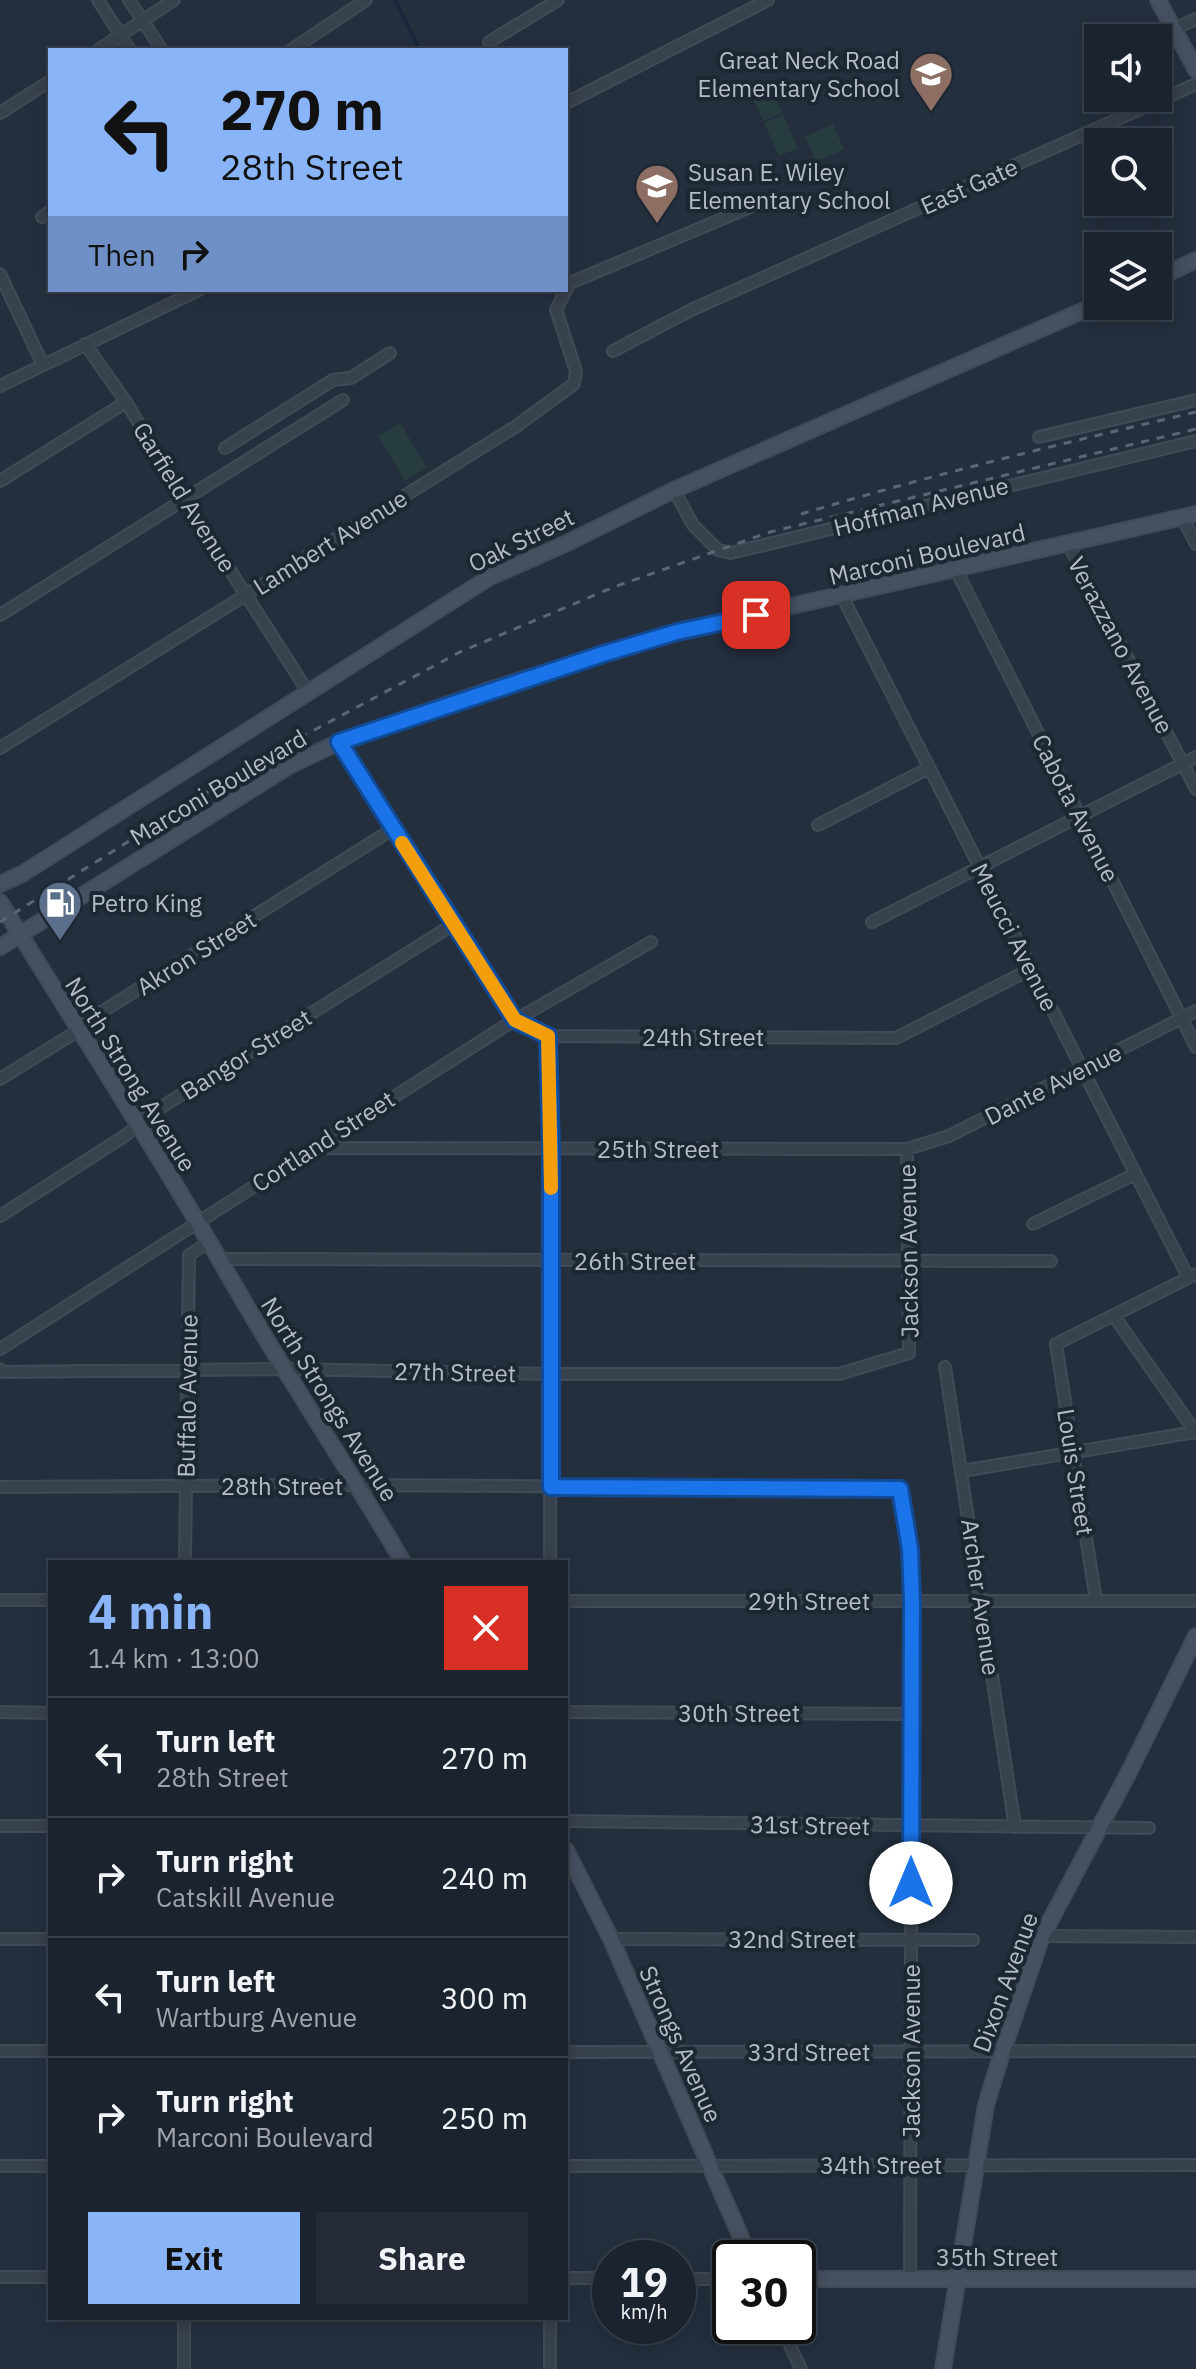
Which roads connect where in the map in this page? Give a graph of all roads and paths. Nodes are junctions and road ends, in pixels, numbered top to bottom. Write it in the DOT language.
graph roads {
  1 [pos="98,0"];
  2 [pos="129,0"];
  3 [pos="174,0"];
  4 [pos="366,0"];
  5 [pos="558,0"];
  6 [pos="768,0"];
  7 [pos="1158,0"];
  8 [pos="1196,19"];
  9 [pos="143,21"];
  10 [pos="1174,29"];
  11 [pos="121,35"];
  12 [pos="489,42"];
  13 [pos="101,48"];
  14 [pos="129,48"];
  15 [pos="161,48"];
  16 [pos="294,48"];
  17 [pos="1196,70"];
  18 [pos="48,82"];
  19 [pos="1196,84"];
  20 [pos="568,102"];
  21 [pos="0,113"];
  22 [pos="767,200"];
  23 [pos="1196,260"];
  24 [pos="1172,271"];
  25 [pos="0,274"];
  26 [pos="568,286"];
  27 [pos="195,292"];
  28 [pos="565,292"];
  29 [pos="1084,310"];
  30 [pos="85,344"];
  31 [pos="613,351"];
  32 [pos="390,353"];
  33 [pos="43,365"];
  34 [pos="0,386"];
  35 [pos="343,400"];
  36 [pos="1196,400"];
  37 [pos="126,402"];
  38 [pos="1039,437"];
  39 [pos="1196,441"];
  40 [pos="225,448"];
  41 [pos="0,481"];
  42 [pos="674,490"];
  43 [pos="184,498"];
  44 [pos="1189,516"];
  45 [pos="1068,544"];
  46 [pos="1196,544"];
  47 [pos="956,570"];
  48 [pos="245,594"];
  49 [pos="842,596"];
  50 [pos="0,615"];
  51 [pos="308,692"];
  52 [pos="339,742"];
  53 [pos="0,748"];
  54 [pos="1196,757"];
  55 [pos="1183,764"];
  56 [pos="929,768"];
  57 [pos="1196,789"];
  58 [pos="1081,817"];
  59 [pos="818,825"];
  60 [pos="393,829"];
  61 [pos="980,867"];
  62 [pos="0,884"];
  63 [pos="3,907"];
  64 [pos="872,922"];
  65 [pos="454,924"];
  66 [pos="18,935"];
  67 [pos="651,942"];
  68 [pos="0,947"];
  69 [pos="1031,969"];
  70 [pos="1196,1011"];
  71 [pos="1182,1019"];
  72 [pos="515,1020"];
  73 [pos="79,1030"];
  74 [pos="548,1036"];
  75 [pos="1196,1047"];
  76 [pos="1083,1070"];
  77 [pos="0,1079"];
  78 [pos="138,1124"];
  79 [pos="312,1148"];
  80 [pos="551,1148"];
  81 [pos="907,1149"];
  82 [pos="1135,1174"];
  83 [pos="0,1216"];
  84 [pos="198,1223"];
  85 [pos="1033,1224"];
  86 [pos="209,1242"];
  87 [pos="219,1259"];
  88 [pos="551,1261"];
  89 [pos="908,1261"];
  90 [pos="1051,1261"];
  91 [pos="1192,1276"];
  92 [pos="1114,1316"];
  93 [pos="0,1349"];
  94 [pos="909,1353"];
  95 [pos="945,1367"];
  96 [pos="0,1369"];
  97 [pos="284,1369"];
  98 [pos="189,1371"];
  99 [pos="551,1374"];
  100 [pos="1196,1432"];
  101 [pos="1072,1452"];
  102 [pos="962,1471"];
  103 [pos="359,1485"];
  104 [pos="0,1487"];
  105 [pos="185,1487"];
  106 [pos="551,1487"];
  107 [pos="900,1489"];
  108 [pos="185,1560"];
  109 [pos="402,1560"];
  110 [pos="550,1560"];
  111 [pos="0,1600"];
  112 [pos="48,1600"];
  113 [pos="568,1601"];
  114 [pos="912,1601"];
  115 [pos="981,1601"];
  116 [pos="1096,1601"];
  117 [pos="1196,1601"];
  118 [pos="1196,1636"];
  119 [pos="0,1712"];
  120 [pos="568,1712"];
  121 [pos="48,1713"];
  122 [pos="912,1714"];
  123 [pos="568,1821"];
  124 [pos="0,1826"];
  125 [pos="48,1826"];
  126 [pos="911,1826"];
  127 [pos="1015,1827"];
  128 [pos="1099,1828"];
  129 [pos="1149,1828"];
  130 [pos="568,1854"];
  131 [pos="1042,1936"];
  132 [pos="1196,1937"];
  133 [pos="0,1939"];
  134 [pos="48,1939"];
  135 [pos="611,1939"];
  136 [pos="910,1939"];
  137 [pos="973,1940"];
  138 [pos="0,2051"];
  139 [pos="48,2051"];
  140 [pos="1196,2051"];
  141 [pos="568,2052"];
  142 [pos="662,2052"];
  143 [pos="910,2052"];
  144 [pos="1002,2053"];
  145 [pos="711,2165"];
  146 [pos="911,2165"];
  147 [pos="977,2165"];
  148 [pos="1196,2165"];
  149 [pos="0,2166"];
  150 [pos="48,2166"];
  151 [pos="568,2166"];
  152 [pos="742,2240"];
  153 [pos="0,2277"];
  154 [pos="48,2277"];
  155 [pos="568,2278"];
  156 [pos="592,2278"];
  157 [pos="816,2279"];
  158 [pos="910,2279"];
  159 [pos="959,2279"];
  160 [pos="1196,2279"];
  161 [pos="184,2320"];
  162 [pos="550,2320"];
  163 [pos="789,2344"];
  164 [pos="184,2369"];
  165 [pos="550,2369"];
  166 [pos="801,2369"];
  167 [pos="943,2369"];
  1 -- 11 [label="street"];
  2 -- 9 [label="street"];
  3 -- 9 [label="street"];
  4 -- 16 [label="street"];
  5 -- 12 [label="street"];
  6 -- 20 [label="street"];
  7 -- 10 [label="street"];
  8 -- 10 [label="street"];
  9 -- 11 [label="street"];
  9 -- 15 [label="street"];
  10 -- 17 [label="street"];
  11 -- 13 [label="street"];
  11 -- 14 [label="street"];
  18 -- 21 [label="street"];
  19 -- 31 [label="street, East Gate"];
  22 -- 26 [label="street, Lambert Avenue"];
  23 -- 24 [label="street"];
  25 -- 33 [label="street"];
  27 -- 30 [label="street"];
  28 -- 48 [label="street, Lambert Avenue"];
  29 -- 42 [label="street, Oak Street"];
  30 -- 33 [label="street"];
  30 -- 37 [label="street, Garfield Avenue"];
  32 -- 40 [label="street"];
  33 -- 34 [label="street"];
  35 -- 43 [label="street"];
  36 -- 38 [label="street"];
  37 -- 41 [label="street"];
  37 -- 43 [label="street, Garfield Avenue"];
  39 -- 42 [label="street, Hoffman Avenue"];
  42 -- 51 [label="street, Oak Street"];
  43 -- 48 [label="street, Garfield Avenue"];
  43 -- 50 [label="street"];
  44 -- 45 [label="street, Marconi Boulevard"];
  44 -- 46 [label="street"];
  45 -- 47 [label="street, Marconi Boulevard"];
  45 -- 55 [label="street, Verazzano Avenue"];
  47 -- 49 [label="street, Marconi Boulevard"];
  47 -- 58 [label="street, Cabota Avenue"];
  48 -- 51 [label="street, Garfield Avenue"];
  48 -- 53 [label="street, Lambert Avenue"];
  49 -- 52 [label="street, Marconi Boulevard"];
  49 -- 56 [label="street, Meucci Avenue"];
  51 -- 62 [label="street, Oak Street"];
  52 -- 60 [label="street"];
  52 -- 66 [label="street, Marconi Boulevard"];
  54 -- 55 [label="street"];
  55 -- 57 [label="street, Verazzano Avenue"];
  55 -- 58 [label="street"];
  56 -- 59 [label="street"];
  56 -- 61 [label="street, Meucci Avenue"];
  58 -- 61 [label="street"];
  58 -- 71 [label="street, Cabota Avenue"];
  60 -- 65 [label="street"];
  60 -- 73 [label="street, Akron Street"];
  61 -- 64 [label="street"];
  61 -- 69 [label="street, Meucci Avenue"];
  63 -- 66 [label="street, North Strong Avenue"];
  65 -- 72 [label="street"];
  65 -- 78 [label="street, Bangor Street"];
  66 -- 68 [label="street, Marconi Boulevard"];
  66 -- 73 [label="street, North Strong Avenue"];
  67 -- 72 [label="street, Cortland Street"];
  69 -- 74 [label="street, 24th Street"];
  69 -- 76 [label="street, Meucci Avenue"];
  70 -- 71 [label="street, Dante Avenue"];
  71 -- 75 [label="street, Cabota Avenue"];
  71 -- 76 [label="street, Dante Avenue"];
  72 -- 74 [label="street, 24th Street"];
  72 -- 79 [label="street, Cortland Street"];
  73 -- 77 [label="street, Akron Street"];
  73 -- 78 [label="street, North Strong Avenue"];
  74 -- 80 [label="street"];
  76 -- 81 [label="street, Dante Avenue"];
  76 -- 82 [label="street, Meucci Avenue"];
  78 -- 83 [label="street, Bangor Street"];
  78 -- 84 [label="street, North Strong Avenue"];
  79 -- 80 [label="street, 25th Street"];
  79 -- 84 [label="street, Cortland Street"];
  80 -- 81 [label="street, 25th Street"];
  80 -- 88 [label="street"];
  81 -- 89 [label="street, Jackson Avenue"];
  82 -- 85 [label="street"];
  82 -- 91 [label="street, Meucci Avenue"];
  84 -- 86 [label="street, North Strong Avenue"];
  84 -- 93 [label="street, Cortland Street"];
  86 -- 87 [label="street, North Strong Avenue"];
  86 -- 98 [label="street, Buffalo Avenue"];
  87 -- 88 [label="street, 26th Street"];
  87 -- 97 [label="street, North Strongs Avenue"];
  88 -- 89 [label="street, 26th Street"];
  88 -- 99 [label="street"];
  89 -- 90 [label="street, 26th Street"];
  89 -- 94 [label="street, Jackson Avenue"];
  91 -- 92 [label="street"];
  92 -- 100 [label="street"];
  92 -- 101 [label="street, Louis Street"];
  94 -- 99 [label="street, 27th Street"];
  95 -- 102 [label="street, Archer Avenue"];
  96 -- 98 [label="street, 27th Street"];
  97 -- 98 [label="street, 27th Street"];
  97 -- 99 [label="street, 27th Street"];
  97 -- 103 [label="street, North Strongs Avenue"];
  98 -- 105 [label="street, Buffalo Avenue"];
  99 -- 106 [label="street"];
  100 -- 101 [label="street"];
  101 -- 102 [label="street"];
  101 -- 116 [label="street, Louis Street"];
  102 -- 115 [label="street, Archer Avenue"];
  103 -- 105 [label="street, 28th Street"];
  103 -- 106 [label="street, 28th Street"];
  103 -- 109 [label="street, North Strongs Avenue"];
  104 -- 105 [label="street, 28th Street"];
  105 -- 108 [label="street, Buffalo Avenue"];
  106 -- 107 [label="street, 28th Street"];
  106 -- 110 [label="street"];
  107 -- 114 [label="street, Jackson Avenue"];
  111 -- 112 [label="street"];
  113 -- 114 [label="street, 29th Street"];
  114 -- 115 [label="street, 29th Street"];
  114 -- 122 [label="street, Jackson Avenue"];
  115 -- 116 [label="street, 29th Street"];
  115 -- 127 [label="street, Archer Avenue"];
  116 -- 117 [label="street, 29th Street"];
  118 -- 128 [label="street, Dixon Avenue"];
  119 -- 121 [label="street"];
  120 -- 122 [label="street, 30th Street"];
  122 -- 126 [label="street, Jackson Avenue"];
  123 -- 126 [label="street, 31st Street"];
  124 -- 125 [label="street"];
  126 -- 127 [label="street, 31st Street"];
  126 -- 136 [label="street, Jackson Avenue"];
  127 -- 128 [label="street, 31st Street"];
  128 -- 129 [label="street, 31st Street"];
  128 -- 131 [label="street, Dixon Avenue"];
  130 -- 135 [label="street, Strongs Avenue"];
  131 -- 132 [label="street"];
  131 -- 144 [label="street, Dixon Avenue"];
  133 -- 134 [label="street"];
  135 -- 136 [label="street, 32nd Street"];
  135 -- 142 [label="street, Strongs Avenue"];
  136 -- 137 [label="street, 32nd Street"];
  136 -- 143 [label="street, Jackson Avenue"];
  138 -- 139 [label="street"];
  140 -- 144 [label="street, 33rd Street"];
  141 -- 142 [label="street, 33rd Street"];
  142 -- 143 [label="street, 33rd Street"];
  142 -- 145 [label="street, Strongs Avenue"];
  143 -- 144 [label="street, 33rd Street"];
  143 -- 146 [label="street, Jackson Avenue"];
  144 -- 147 [label="street, Dixon Avenue"];
  145 -- 146 [label="street, 34th Street"];
  145 -- 151 [label="street, 34th Street"];
  145 -- 152 [label="street, Strongs Avenue"];
  146 -- 147 [label="street, 34th Street"];
  146 -- 158 [label="street, Jackson Avenue"];
  147 -- 148 [label="street, 34th Street"];
  147 -- 159 [label="street, Dixon Avenue"];
  149 -- 150 [label="street"];
  153 -- 154 [label="street"];
  155 -- 156 [label="street"];
  157 -- 158 [label="street, 35th Street"];
  158 -- 159 [label="street, 35th Street"];
  159 -- 160 [label="street, 35th Street"];
  159 -- 167 [label="street, Dixon Avenue"];
  161 -- 164 [label="street"];
  162 -- 165 [label="street"];
  163 -- 166 [label="street"];
}
